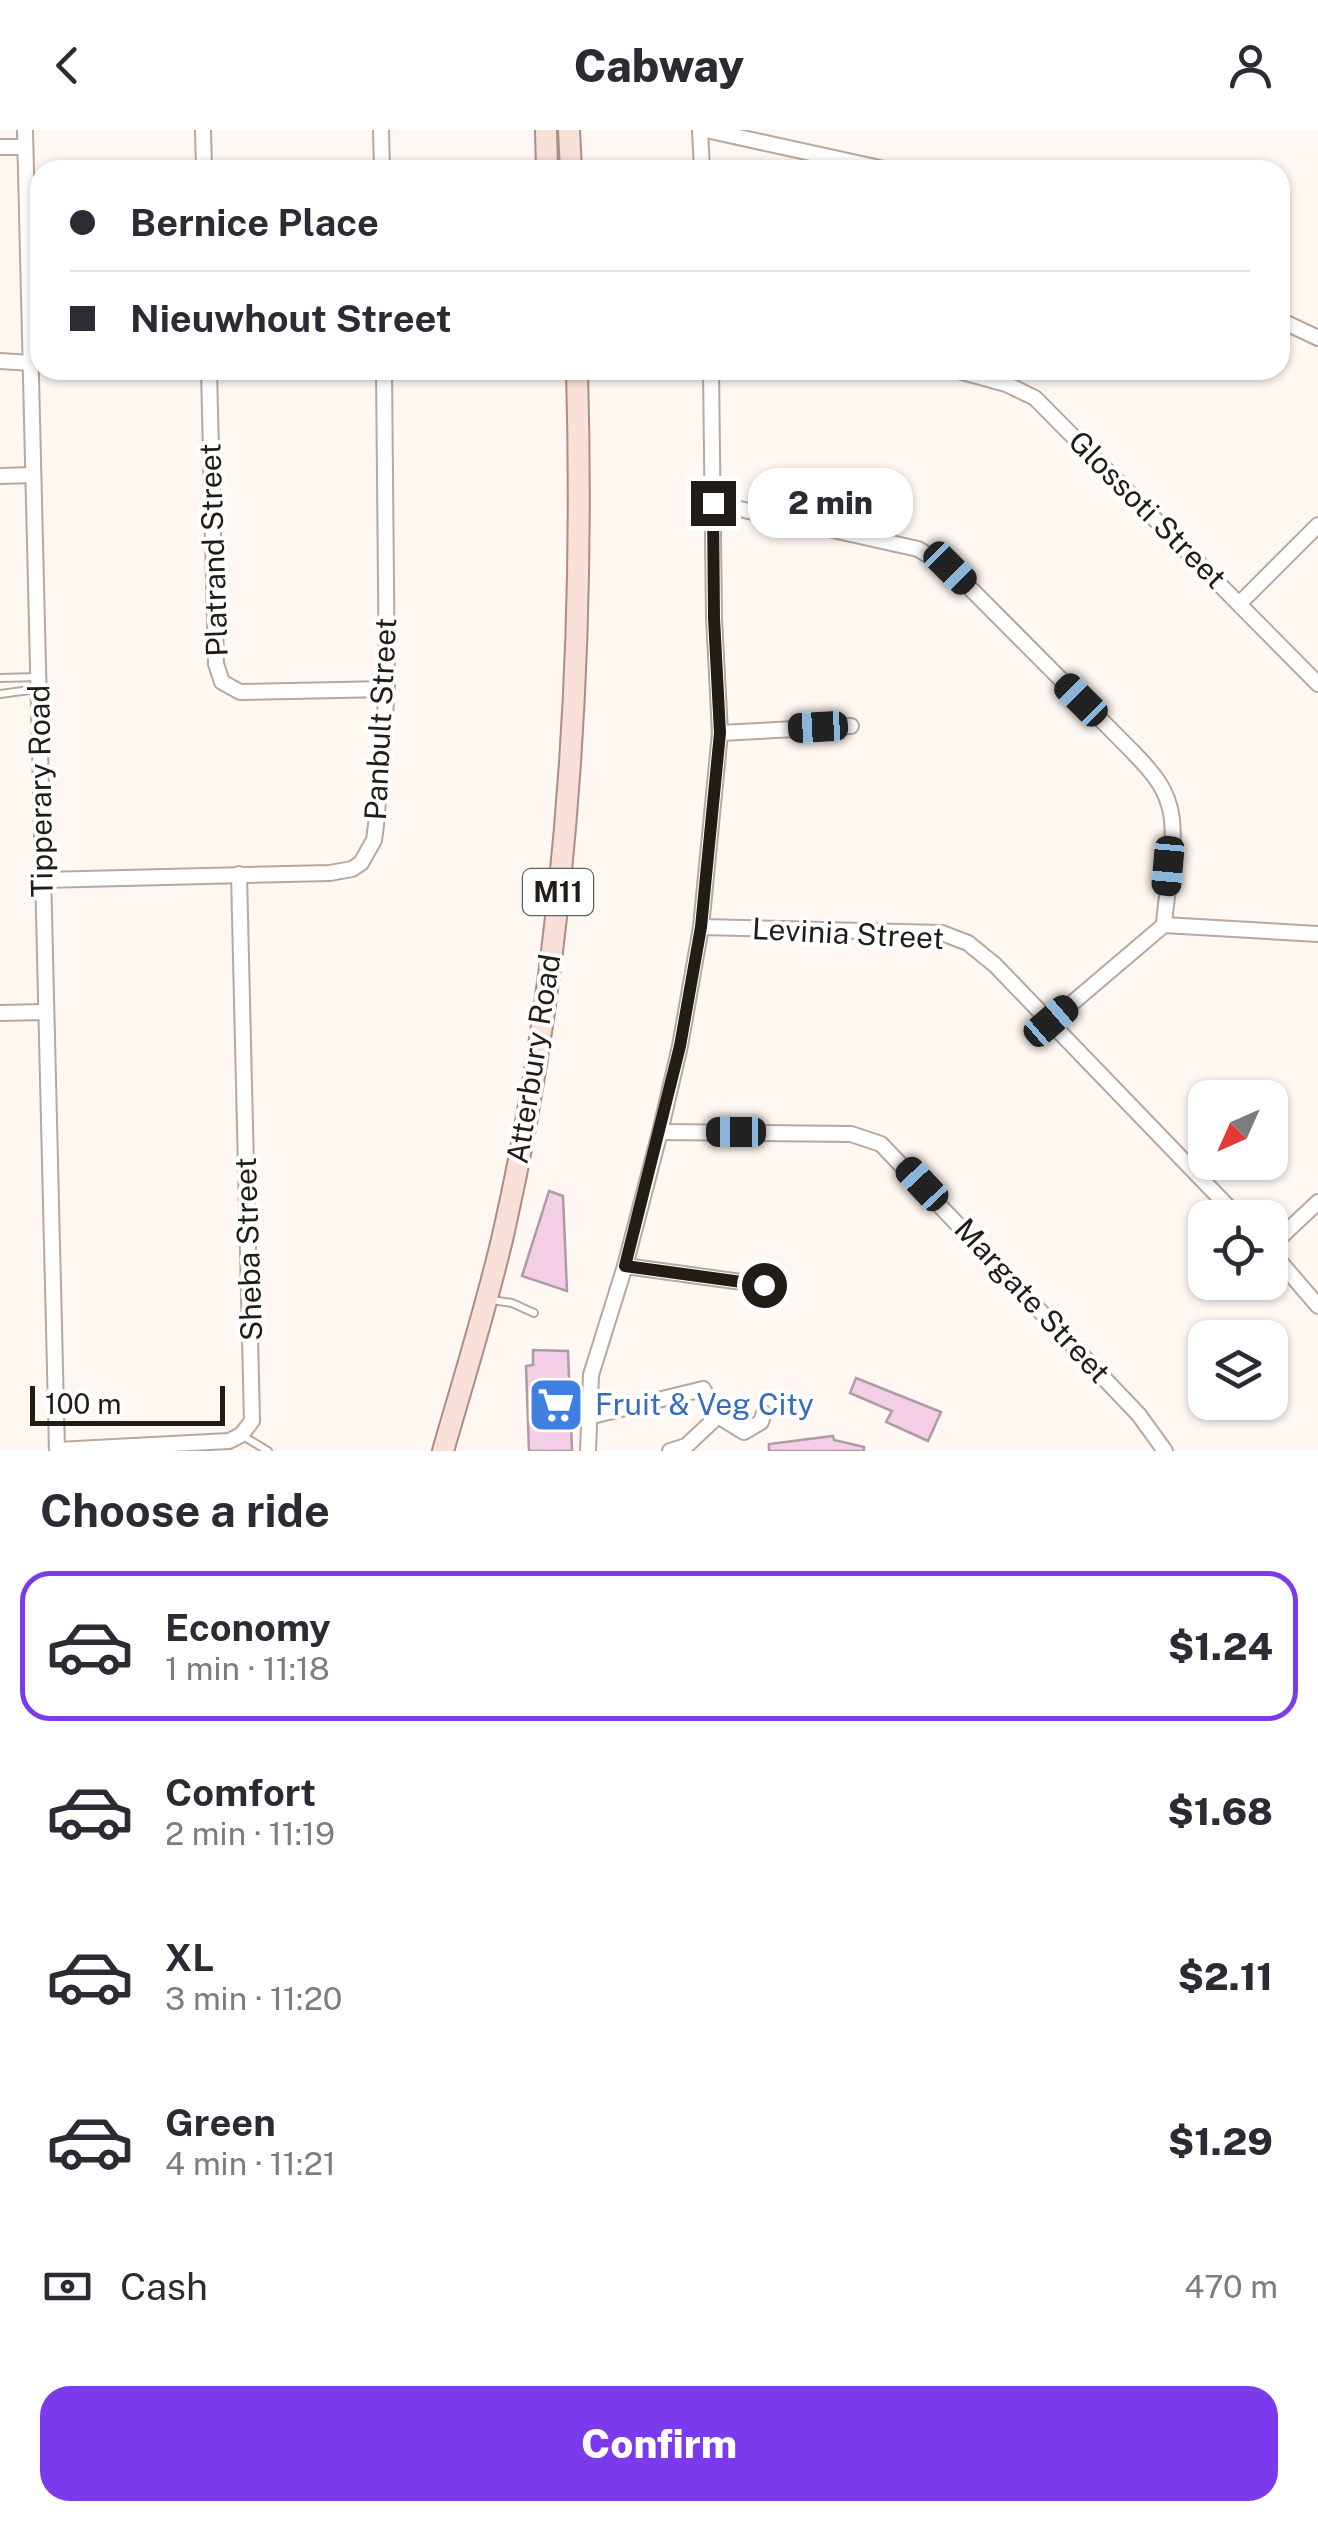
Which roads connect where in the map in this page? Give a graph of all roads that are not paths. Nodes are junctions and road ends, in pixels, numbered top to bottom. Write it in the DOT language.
graph roads {
  1 [pos="25,130"];
  2 [pos="203,130"];
  3 [pos="382,130"];
  4 [pos="546,130"];
  5 [pos="569,130"];
  6 [pos="703,130"];
  7 [pos="0,147"];
  8 [pos="25,147"];
  9 [pos="204,160"];
  10 [pos="382,160"];
  11 [pos="547,160"];
  12 [pos="570,160"];
  13 [pos="702,160"];
  14 [pos="843,160"];
  15 [pos="1290,325"];
  16 [pos="30,328"];
  17 [pos="1318,338"];
  18 [pos="0,362"];
  19 [pos="30,364"];
  20 [pos="31,380"];
  21 [pos="209,380"];
  22 [pos="384,380"];
  23 [pos="565,380"];
  24 [pos="576,380"];
  25 [pos="711,380"];
  26 [pos="991,380"];
  27 [pos="33,475"];
  28 [pos="0,476"];
  29 [pos="576,479"];
  30 [pos="713,503"];
  31 [pos="1318,525"];
  32 [pos="1240,603"];
  33 [pos="0,678"];
  34 [pos="38,683"];
  35 [pos="1318,684"];
  36 [pos="387,690"];
  37 [pos="0,694"];
  38 [pos="851,726"];
  39 [pos="720,733"];
  40 [pos="239,874"];
  41 [pos="43,880"];
  42 [pos="1164,924"];
  43 [pos="701,927"];
  44 [pos="1318,934"];
  45 [pos="44,1012"];
  46 [pos="0,1013"];
  47 [pos="1051,1021"];
  48 [pos="660,1132"];
  49 [pos="1222,1200"];
  50 [pos="1318,1202"];
  51 [pos="1288,1231"];
  52 [pos="625,1266"];
  53 [pos="1288,1270"];
  54 [pos="764,1285"];
  55 [pos="486,1299"];
  56 [pos="1318,1306"];
  57 [pos="534,1313"];
  58 [pos="764,1413"];
  59 [pos="718,1416"];
  60 [pos="588,1417"];
  61 [pos="240,1435"];
  62 [pos="58,1450"];
  63 [pos="268,1451"];
  64 [pos="443,1451"];
  65 [pos="588,1451"];
  66 [pos="670,1451"];
  67 [pos="1165,1451"];
  1 -- 8 [label="street, Tipperary Road"];
  2 -- 9 [label="street"];
  3 -- 10 [label="street"];
  4 -- 11 [label="main road"];
  5 -- 12 [label="main road"];
  6 -- 13 [label="street"];
  6 -- 14 [label="street"];
  7 -- 8 [label="street"];
  8 -- 16 [label="street, Tipperary Road"];
  15 -- 17 [label="street"];
  18 -- 19 [label="street"];
  20 -- 27 [label="street, Tipperary Road"];
  21 -- 36 [label="street, Platrand Street"];
  22 -- 36 [label="street, Panbult Street"];
  23 -- 29 [label="main road, Atterbury Road / M11"];
  24 -- 29 [label="main road, Atterbury Road / M11"];
  25 -- 30 [label="street"];
  26 -- 32 [label="street, Glossoti Street"];
  27 -- 28 [label="street"];
  27 -- 34 [label="street, Tipperary Road"];
  29 -- 55 [label="main road, Atterbury Road / M11"];
  30 -- 39 [label="street"];
  30 -- 42 [label="street"];
  31 -- 32 [label="street"];
  32 -- 35 [label="street, Glossoti Street"];
  33 -- 34 [label="lane"];
  34 -- 37 [label="lane"];
  34 -- 41 [label="street, Tipperary Road"];
  36 -- 40 [label="street, Panbult Street"];
  38 -- 39 [label="street"];
  39 -- 43 [label="street"];
  40 -- 41 [label="street, Panbult Street"];
  40 -- 61 [label="street, Sheba Street"];
  41 -- 45 [label="street, Tipperary Road"];
  42 -- 44 [label="street"];
  42 -- 47 [label="street"];
  43 -- 47 [label="street, Levinia Street"];
  43 -- 48 [label="street"];
  45 -- 46 [label="street"];
  45 -- 62 [label="street, Tipperary Road"];
  47 -- 49 [label="street, Levinia Street"];
  48 -- 52 [label="street"];
  48 -- 67 [label="street, Margate Street"];
  50 -- 51 [label="street"];
  52 -- 54 [label="street"];
  52 -- 60 [label="street"];
  53 -- 56 [label="street"];
  55 -- 57 [label="lane"];
  55 -- 64 [label="main road, Atterbury Road / M11"];
  58 -- 59 [label="street"];
  59 -- 60 [label="street"];
  59 -- 66 [label="street"];
  60 -- 65 [label="street"];
  61 -- 62 [label="street"];
  61 -- 63 [label="lane"];
}
